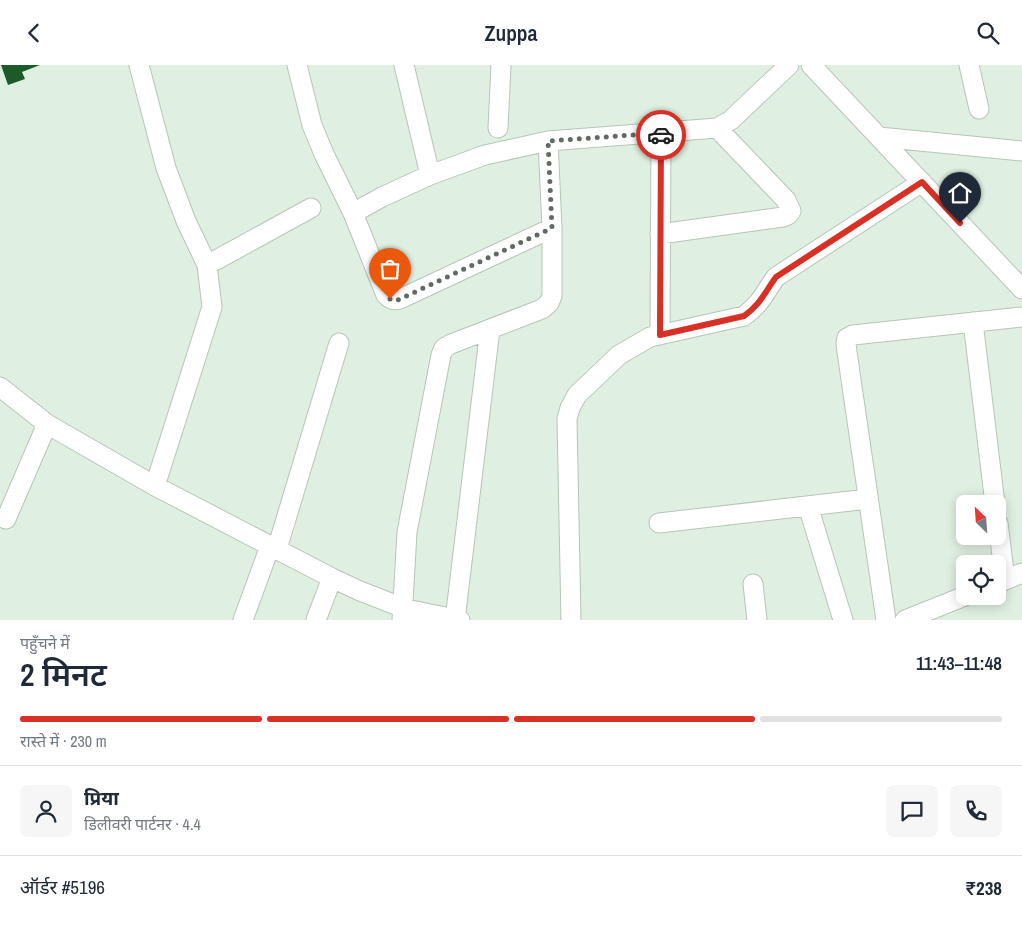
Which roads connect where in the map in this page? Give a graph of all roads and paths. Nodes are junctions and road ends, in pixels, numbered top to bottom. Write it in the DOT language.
graph roads {
  1 [pos="139,65"];
  2 [pos="297,65"];
  3 [pos="404,65"];
  4 [pos="502,65"];
  5 [pos="789,65"];
  6 [pos="811,65"];
  7 [pos="969,65"];
  8 [pos="978,109"];
  9 [pos="717,127"];
  10 [pos="498,128"];
  11 [pos="661,133"];
  12 [pos="879,137"];
  13 [pos="548,141"];
  14 [pos="1022,151"];
  15 [pos="430,175"];
  16 [pos="922,182"];
  17 [pos="310,208"];
  18 [pos="353,213"];
  19 [pos="552,228"];
  20 [pos="660,234"];
  21 [pos="207,265"];
  22 [pos="1022,289"];
  23 [pos="1022,317"];
  24 [pos="973,322"];
  25 [pos="490,329"];
  26 [pos="660,335"];
  27 [pos="339,343"];
  28 [pos="0,387"];
  29 [pos="47,424"];
  30 [pos="155,486"];
  31 [pos="994,495"];
  32 [pos="868,499"];
  33 [pos="808,506"];
  34 [pos="6,519"];
  35 [pos="659,523"];
  36 [pos="274,547"];
  37 [pos="1022,573"];
  38 [pos="332,577"];
  39 [pos="1006,580"];
  40 [pos="753,584"];
  41 [pos="956,600"];
  42 [pos="402,614"];
  43 [pos="243,620"];
  44 [pos="316,620"];
  45 [pos="457,620"];
  46 [pos="571,620"];
  47 [pos="757,620"];
  48 [pos="843,620"];
  49 [pos="886,620"];
  50 [pos="905,620"];
  1 -- 21 [label="street"];
  2 -- 18 [label="street"];
  3 -- 15 [label="street"];
  4 -- 10 [label="street"];
  5 -- 9 [label="street"];
  6 -- 12 [label="street"];
  7 -- 8 [label="street"];
  9 -- 11 [label="street"];
  9 -- 20 [label="street"];
  11 -- 13 [label="street"];
  11 -- 20 [label="street"];
  12 -- 14 [label="street"];
  12 -- 16 [label="street"];
  13 -- 15 [label="street"];
  13 -- 19 [label="street"];
  15 -- 18 [label="street"];
  16 -- 22 [label="street"];
  16 -- 26 [label="street"];
  17 -- 21 [label="street"];
  18 -- 19 [label="street"];
  19 -- 25 [label="street"];
  20 -- 26 [label="street"];
  21 -- 30 [label="street"];
  23 -- 24 [label="street"];
  24 -- 31 [label="street"];
  24 -- 32 [label="street"];
  25 -- 42 [label="street"];
  25 -- 45 [label="street"];
  26 -- 46 [label="street"];
  27 -- 36 [label="street"];
  28 -- 29 [label="street"];
  29 -- 30 [label="street"];
  29 -- 34 [label="street"];
  30 -- 36 [label="street"];
  32 -- 33 [label="street"];
  32 -- 49 [label="street"];
  33 -- 35 [label="street"];
  33 -- 48 [label="street"];
  36 -- 38 [label="street"];
  36 -- 43 [label="street"];
  37 -- 39 [label="street"];
  38 -- 42 [label="street"];
  38 -- 44 [label="street"];
  40 -- 47 [label="street"];
  41 -- 50 [label="street"];
  42 -- 45 [label="street"];
}
